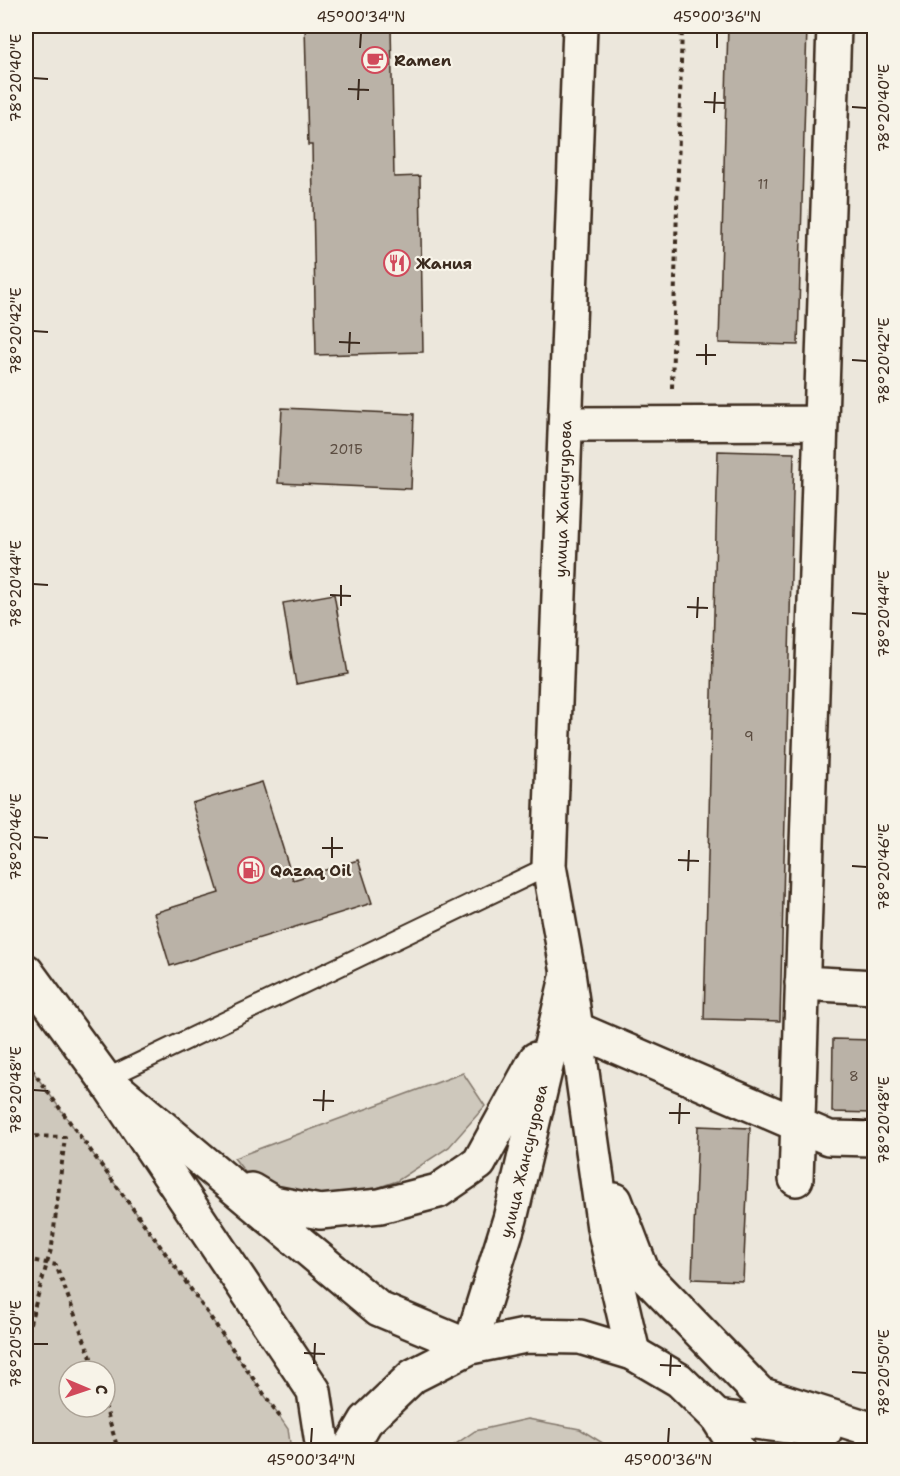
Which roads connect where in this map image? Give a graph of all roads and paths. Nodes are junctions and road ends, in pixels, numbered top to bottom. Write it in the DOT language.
graph roads {
  1 [pos="580,26"];
  2 [pos="682,26"];
  3 [pos="834,26"];
  4 [pos="671,423"];
  5 [pos="821,423"];
  6 [pos="566,424"];
  7 [pos="549,866"];
  8 [pos="26,971"];
  9 [pos="802,983"];
  10 [pos="874,987"];
  11 [pos="566,1026"];
  12 [pos="26,1062"];
  13 [pos="105,1079"];
  14 [pos="797,1125"];
  15 [pos="26,1136"];
  16 [pos="591,1139"];
  17 [pos="874,1139"];
  18 [pos="214,1170"];
  19 [pos="796,1179"];
  20 [pos="26,1259"];
  21 [pos="48,1263"];
  22 [pos="26,1337"];
  23 [pos="470,1347"];
  24 [pos="633,1353"];
  25 [pos="290,1356"];
  26 [pos="92,1359"];
  27 [pos="717,1417"];
  28 [pos="109,1419"];
  29 [pos="282,1419"];
  30 [pos="874,1430"];
  31 [pos="874,1437"];
  32 [pos="118,1450"];
  33 [pos="311,1450"];
  34 [pos="323,1450"];
  35 [pos="349,1450"];
  36 [pos="738,1450"];
  1 -- 6 [label="main road, улица Жансугурова"];
  2 -- 4 [label="path"];
  3 -- 5 [label="main road"];
  4 -- 5 [label="main road"];
  4 -- 6 [label="main road"];
  5 -- 9 [label="main road"];
  6 -- 7 [label="main road, улица Жансугурова"];
  7 -- 11 [label="main road, улица Жансугурова"];
  7 -- 13 [label="lane"];
  8 -- 13 [label="main road"];
  9 -- 10 [label="main road"];
  9 -- 14 [label="main road"];
  11 -- 14 [label="main road"];
  11 -- 16 [label="main road, улица Жансугурова"];
  11 -- 18 [label="main road"];
  11 -- 23 [label="main road, улица Жансугурова"];
  12 -- 29 [label="path"];
  13 -- 18 [label="main road"];
  13 -- 25 [label="main road"];
  14 -- 17 [label="main road"];
  14 -- 19 [label="main road"];
  15 -- 21 [label="path"];
  16 -- 24 [label="main road, улица Жансугурова"];
  16 -- 30 [label="main road"];
  18 -- 23 [label="main road"];
  20 -- 21 [label="path"];
  21 -- 22 [label="path"];
  21 -- 26 [label="path"];
  23 -- 24 [label="main road"];
  23 -- 35 [label="main road"];
  24 -- 27 [label="main road"];
  25 -- 33 [label="main road"];
  25 -- 34 [label="main road"];
  27 -- 31 [label="main road"];
  27 -- 36 [label="main road"];
  28 -- 32 [label="path"];
}
